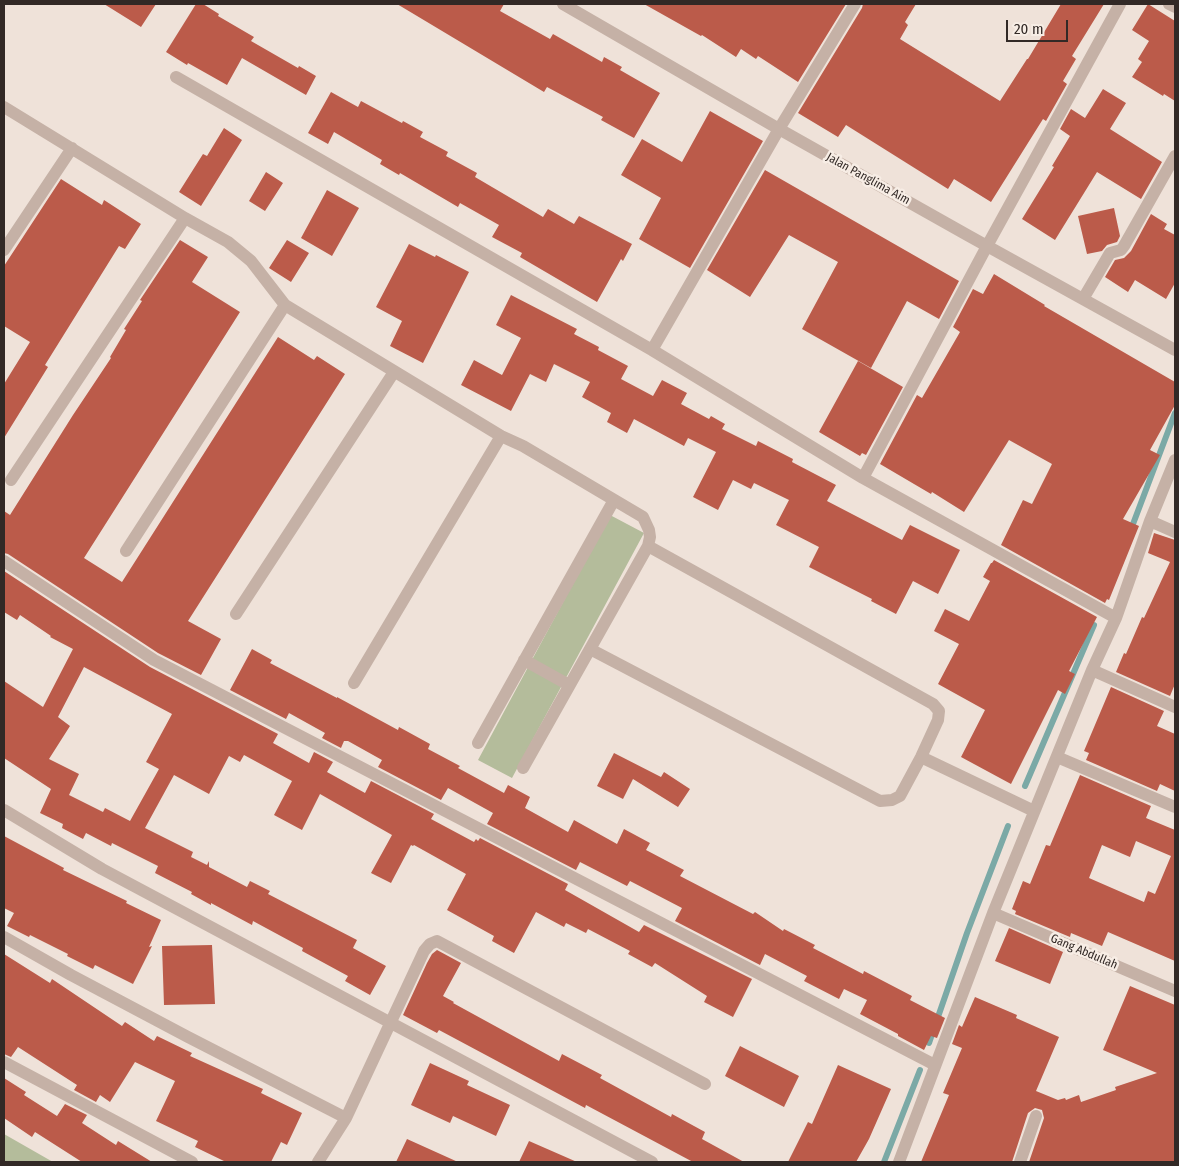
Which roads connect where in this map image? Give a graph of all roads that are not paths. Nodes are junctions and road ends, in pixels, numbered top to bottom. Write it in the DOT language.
graph roads {
  1 [pos="563,4"];
  2 [pos="855,4"];
  3 [pos="1120,4"];
  4 [pos="1169,4"];
  5 [pos="1175,7"];
  6 [pos="176,77"];
  7 [pos="4,107"];
  8 [pos="778,129"];
  9 [pos="72,148"];
  10 [pos="1175,156"];
  11 [pos="184,218"];
  12 [pos="987,246"];
  13 [pos="4,250"];
  14 [pos="1083,299"];
  15 [pos="284,305"];
  16 [pos="652,350"];
  17 [pos="1175,350"];
  18 [pos="394,372"];
  19 [pos="501,436"];
  20 [pos="1175,460"];
  21 [pos="863,478"];
  22 [pos="11,480"];
  23 [pos="614,500"];
  24 [pos="1150,521"];
  25 [pos="1175,532"];
  26 [pos="648,546"];
  27 [pos="126,551"];
  28 [pos="4,561"];
  29 [pos="236,614"];
  30 [pos="1116,618"];
  31 [pos="590,650"];
  32 [pos="524,660"];
  33 [pos="1092,670"];
  34 [pos="354,683"];
  35 [pos="569,685"];
  36 [pos="1175,707"];
  37 [pos="478,743"];
  38 [pos="922,756"];
  39 [pos="1057,757"];
  40 [pos="523,768"];
  41 [pos="1175,807"];
  42 [pos="4,810"];
  43 [pos="1034,810"];
  44 [pos="993,913"];
  45 [pos="4,937"];
  46 [pos="1175,991"];
  47 [pos="391,1022"];
  48 [pos="4,1062"];
  49 [pos="935,1066"];
  50 [pos="706,1084"];
  51 [pos="1036,1116"];
  52 [pos="346,1118"];
  53 [pos="192,1162"];
  54 [pos="318,1162"];
  55 [pos="652,1162"];
  56 [pos="899,1162"];
  57 [pos="1020,1162"];
  1 -- 8 [label="street, Jalan Panglima Aim"];
  2 -- 8 [label="street"];
  3 -- 12 [label="street"];
  4 -- 5 [label="street"];
  6 -- 16 [label="street"];
  7 -- 9 [label="street"];
  8 -- 12 [label="street, Jalan Panglima Aim"];
  8 -- 16 [label="street"];
  9 -- 11 [label="street"];
  9 -- 13 [label="street"];
  10 -- 14 [label="street"];
  11 -- 15 [label="street"];
  11 -- 22 [label="street"];
  12 -- 14 [label="street, Jalan Panglima Aim"];
  12 -- 21 [label="street"];
  14 -- 17 [label="street, Jalan Panglima Aim"];
  15 -- 18 [label="street"];
  15 -- 27 [label="street"];
  16 -- 21 [label="street"];
  18 -- 19 [label="street"];
  18 -- 29 [label="street"];
  19 -- 23 [label="street"];
  19 -- 34 [label="street"];
  20 -- 24 [label="street"];
  21 -- 30 [label="street"];
  23 -- 26 [label="street"];
  23 -- 32 [label="street"];
  24 -- 25 [label="street"];
  24 -- 30 [label="street"];
  26 -- 31 [label="street"];
  26 -- 38 [label="street"];
  28 -- 49 [label="street"];
  30 -- 33 [label="street"];
  31 -- 35 [label="street"];
  31 -- 38 [label="street"];
  32 -- 35 [label="street"];
  32 -- 37 [label="street"];
  33 -- 36 [label="street"];
  33 -- 39 [label="street"];
  35 -- 40 [label="street"];
  38 -- 43 [label="street"];
  39 -- 41 [label="street"];
  39 -- 43 [label="street"];
  42 -- 47 [label="street"];
  43 -- 44 [label="street"];
  44 -- 46 [label="street, Gang Abdullah"];
  44 -- 49 [label="street"];
  45 -- 52 [label="street"];
  47 -- 50 [label="street"];
  47 -- 52 [label="street"];
  47 -- 55 [label="street"];
  48 -- 53 [label="street"];
  49 -- 56 [label="street"];
  51 -- 57 [label="street"];
  52 -- 54 [label="street"];
}
